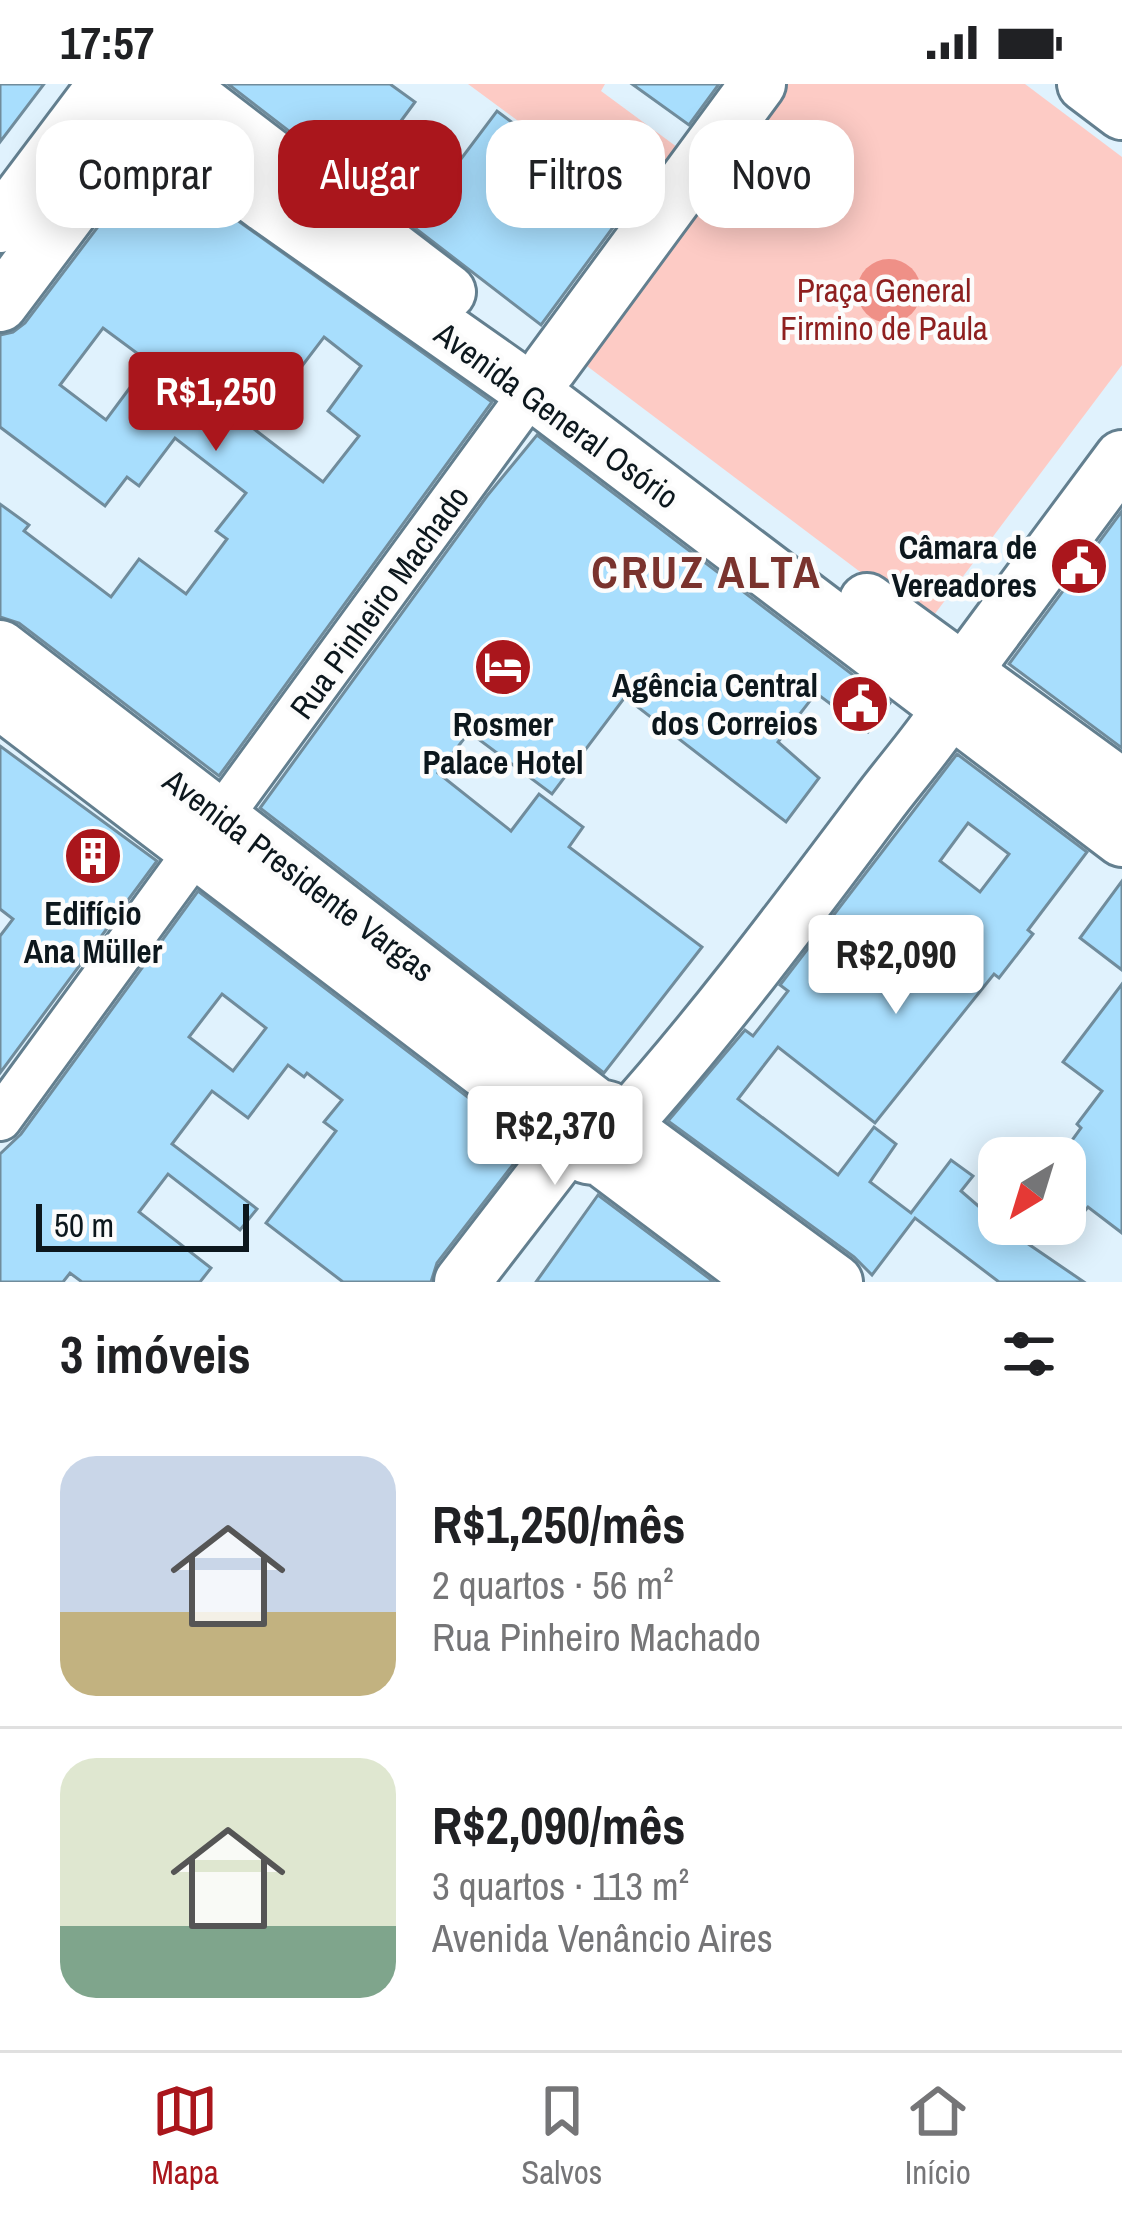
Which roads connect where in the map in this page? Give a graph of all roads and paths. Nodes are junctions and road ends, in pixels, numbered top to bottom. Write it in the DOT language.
graph roads {
  1 [pos="758,84"];
  2 [pos="1085,84"];
  3 [pos="133,89"];
  4 [pos="1122,112"];
  5 [pos="0,226"];
  6 [pos="0,304"];
  7 [pos="540,380"];
  8 [pos="1122,458"];
  9 [pos="0,648"];
  10 [pos="955,678"];
  11 [pos="0,700"];
  12 [pos="1122,788"];
  13 [pos="210,834"];
  14 [pos="1122,839"];
  15 [pos="0,1119"];
  16 [pos="598,1132"];
  17 [pos="462,1282"];
  18 [pos="500,1282"];
  19 [pos="766,1282"];
  20 [pos="835,1282"];
  1 -- 7 [label="main road, Rua Pinheiro Machado"];
  2 -- 4 [label="main road"];
  3 -- 5 [label="main road"];
  3 -- 6 [label="main road"];
  3 -- 7 [label="main road, Avenida General Osório"];
  7 -- 10 [label="main road, Avenida General Osório"];
  7 -- 13 [label="street, Rua Pinheiro Machado"];
  8 -- 10 [label="main road"];
  9 -- 13 [label="main road, Avenida Presidente Vargas"];
  10 -- 12 [label="main road, Avenida General Osório"];
  10 -- 14 [label="main road, Avenida General Osório"];
  10 -- 16 [label="main road"];
  11 -- 13 [label="main road, Avenida Presidente Vargas"];
  13 -- 15 [label="street, Rua Pinheiro Machado"];
  13 -- 16 [label="main road, Avenida Presidente Vargas"];
  16 -- 17 [label="main road"];
  16 -- 18 [label="main road"];
  16 -- 19 [label="main road, Avenida Presidente Vargas"];
  16 -- 20 [label="main road, Avenida Presidente Vargas"];
}
